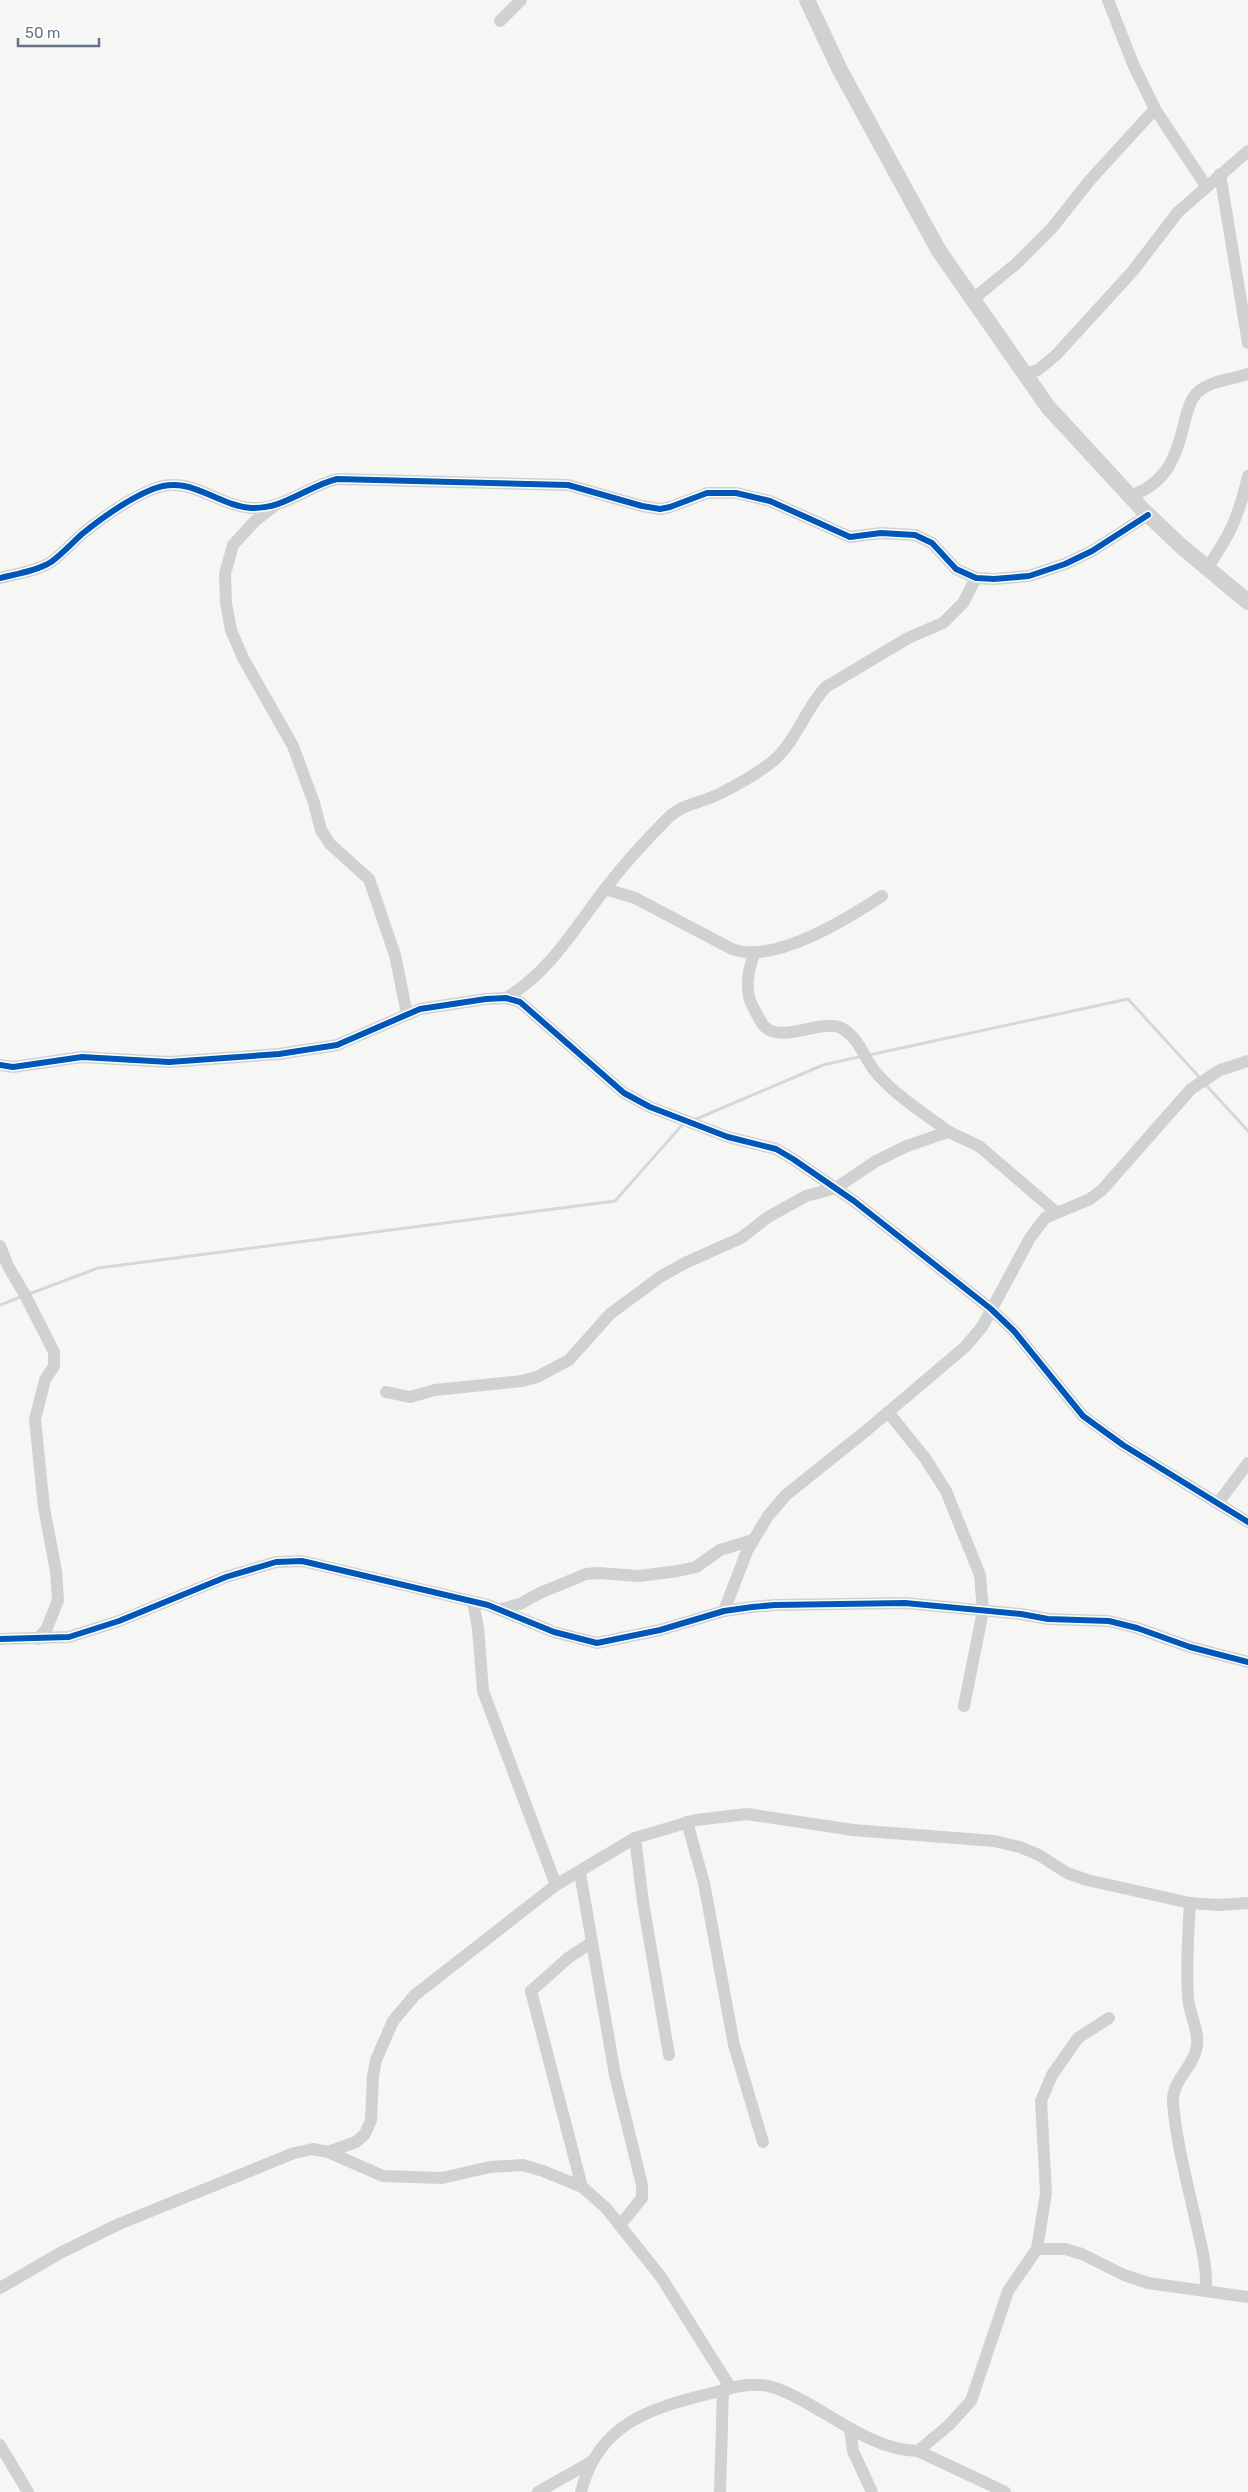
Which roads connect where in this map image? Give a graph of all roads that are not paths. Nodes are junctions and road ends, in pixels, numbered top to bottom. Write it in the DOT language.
graph roads {
  1 [pos="521,0"];
  2 [pos="807,0"];
  3 [pos="1108,0"];
  4 [pos="500,21"];
  5 [pos="1155,109"];
  6 [pos="1248,151"];
  7 [pos="1220,174"];
  8 [pos="1206,186"];
  9 [pos="972,300"];
  10 [pos="1248,343"];
  11 [pos="1025,374"];
  12 [pos="1248,374"];
  13 [pos="1248,476"];
  14 [pos="1130,496"];
  15 [pos="274,506"];
  16 [pos="1148,515"];
  17 [pos="1207,568"];
  18 [pos="0,578"];
  19 [pos="976,578"];
  20 [pos="1248,602"];
  21 [pos="605,889"];
  22 [pos="882,896"];
  23 [pos="756,952"];
  24 [pos="506,998"];
  25 [pos="407,1014"];
  26 [pos="1248,1061"];
  27 [pos="0,1066"];
  28 [pos="949,1132"];
  29 [pos="836,1188"];
  30 [pos="1056,1212"];
  31 [pos="0,1246"];
  32 [pos="991,1309"];
  33 [pos="386,1392"];
  34 [pos="888,1412"];
  35 [pos="1248,1463"];
  36 [pos="1218,1503"];
  37 [pos="1248,1522"];
  38 [pos="753,1540"];
  39 [pos="473,1602"];
  40 [pos="501,1609"];
  41 [pos="724,1611"];
  42 [pos="983,1611"];
  43 [pos="0,1639"];
  44 [pos="38,1639"];
  45 [pos="1248,1662"];
  46 [pos="964,1706"];
  47 [pos="687,1822"];
  48 [pos="635,1838"];
  49 [pos="580,1873"];
  50 [pos="556,1886"];
  51 [pos="1190,1902"];
  52 [pos="1248,1903"];
  53 [pos="591,1943"];
  54 [pos="1109,2018"];
  55 [pos="669,2055"];
  56 [pos="763,2142"];
  57 [pos="328,2152"];
  58 [pos="582,2188"];
  59 [pos="620,2225"];
  60 [pos="1038,2249"];
  61 [pos="0,2288"];
  62 [pos="1206,2291"];
  63 [pos="1248,2298"];
  64 [pos="727,2389"];
  65 [pos="850,2429"];
  66 [pos="0,2445"];
  67 [pos="918,2451"];
  68 [pos="593,2461"];
  69 [pos="28,2492"];
  70 [pos="538,2492"];
  71 [pos="581,2492"];
  72 [pos="720,2492"];
  73 [pos="872,2492"];
  74 [pos="1005,2492"];
  1 -- 4 [label="street"];
  2 -- 9 [label="street"];
  3 -- 5 [label="street"];
  5 -- 8 [label="street"];
  5 -- 9 [label="street"];
  6 -- 7 [label="street"];
  7 -- 8 [label="street"];
  7 -- 10 [label="street"];
  8 -- 11 [label="street"];
  9 -- 11 [label="street"];
  11 -- 14 [label="street"];
  12 -- 14 [label="street"];
  13 -- 17 [label="street"];
  14 -- 16 [label="street"];
  15 -- 18 [label="street"];
  15 -- 19 [label="street"];
  15 -- 25 [label="street"];
  16 -- 17 [label="street"];
  16 -- 19 [label="street"];
  17 -- 20 [label="street"];
  19 -- 21 [label="street"];
  21 -- 23 [label="street"];
  21 -- 24 [label="street"];
  22 -- 23 [label="street"];
  23 -- 28 [label="street"];
  24 -- 25 [label="street"];
  24 -- 29 [label="street"];
  25 -- 27 [label="street"];
  26 -- 30 [label="street"];
  28 -- 29 [label="street"];
  28 -- 30 [label="street"];
  29 -- 32 [label="street"];
  29 -- 33 [label="street"];
  30 -- 32 [label="street"];
  31 -- 44 [label="street"];
  32 -- 34 [label="street"];
  32 -- 36 [label="street"];
  34 -- 38 [label="street"];
  34 -- 42 [label="street"];
  35 -- 36 [label="street"];
  36 -- 37 [label="street"];
  38 -- 40 [label="street"];
  38 -- 41 [label="street"];
  39 -- 40 [label="street"];
  39 -- 44 [label="street"];
  39 -- 50 [label="street"];
  40 -- 41 [label="street"];
  41 -- 42 [label="street"];
  42 -- 45 [label="street"];
  42 -- 46 [label="street"];
  43 -- 44 [label="street"];
  47 -- 48 [label="street"];
  47 -- 51 [label="street"];
  47 -- 56 [label="street"];
  48 -- 49 [label="street"];
  48 -- 55 [label="street"];
  49 -- 50 [label="street"];
  49 -- 53 [label="street"];
  50 -- 57 [label="street"];
  51 -- 52 [label="street"];
  51 -- 62 [label="street"];
  53 -- 58 [label="street"];
  53 -- 59 [label="street"];
  54 -- 60 [label="street"];
  57 -- 58 [label="street"];
  57 -- 61 [label="street"];
  58 -- 59 [label="street"];
  59 -- 64 [label="street"];
  60 -- 62 [label="street"];
  60 -- 67 [label="street"];
  62 -- 63 [label="street"];
  64 -- 65 [label="street"];
  64 -- 68 [label="street"];
  64 -- 72 [label="street"];
  65 -- 67 [label="street"];
  65 -- 73 [label="street"];
  66 -- 69 [label="street"];
  67 -- 74 [label="street"];
  68 -- 70 [label="street"];
  68 -- 71 [label="street"];
}
